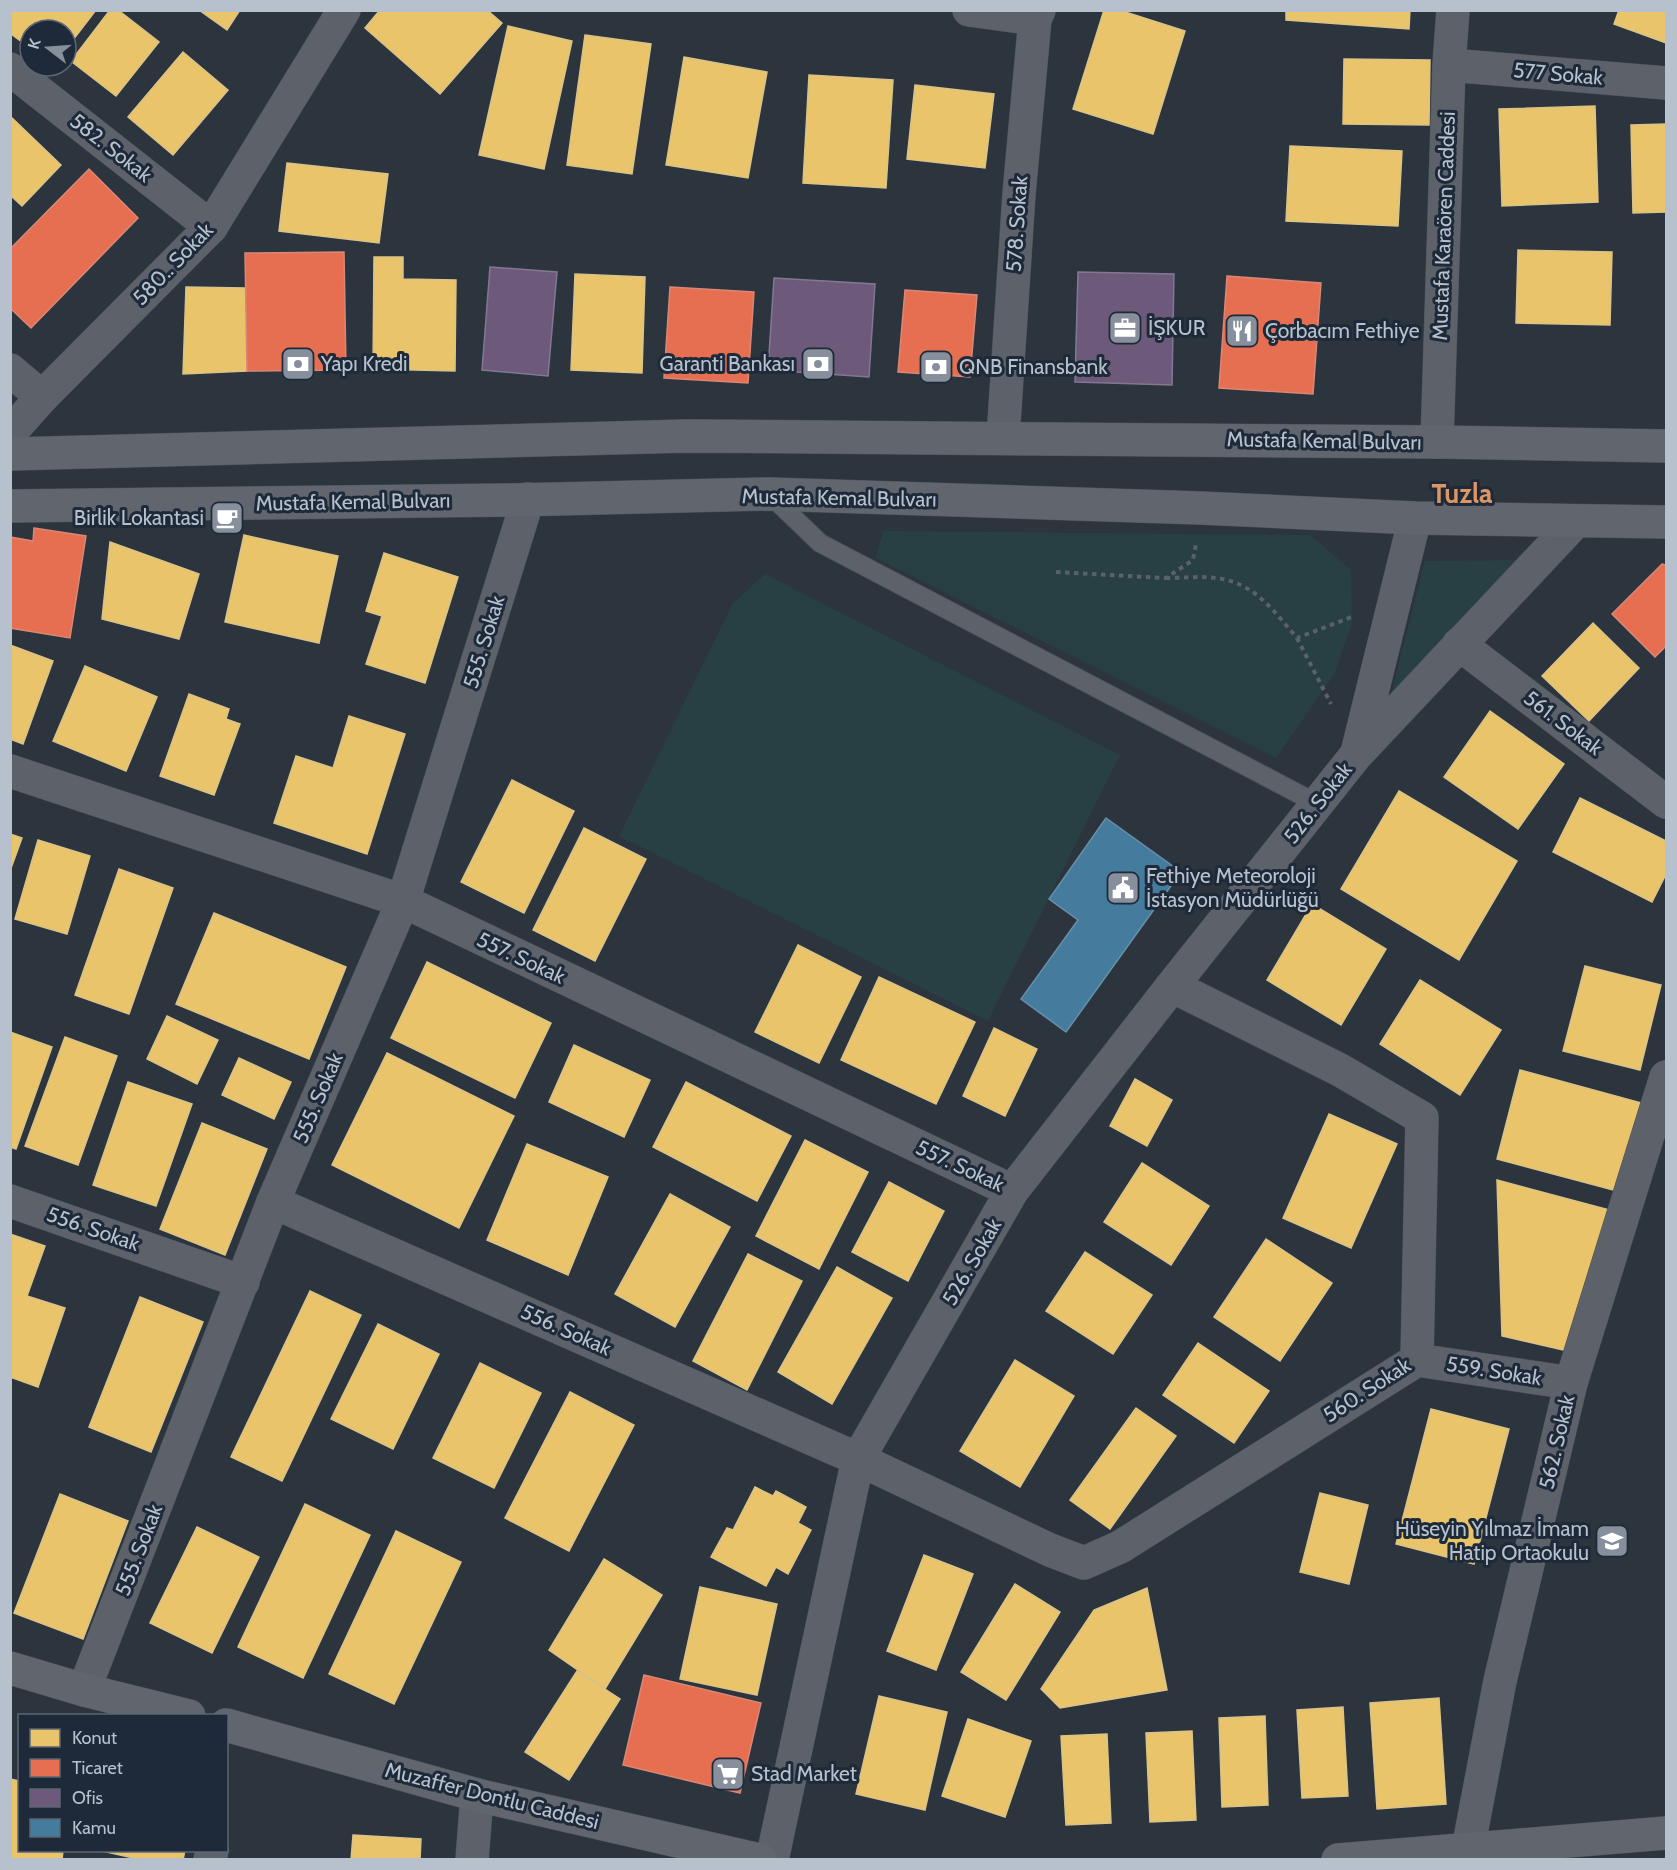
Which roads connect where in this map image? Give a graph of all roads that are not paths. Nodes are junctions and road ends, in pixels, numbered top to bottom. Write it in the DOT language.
graph roads {
  1 [pos="344,10"];
  2 [pos="969,10"];
  3 [pos="1453,10"];
  4 [pos="1037,15"];
  5 [pos="1449,64"];
  6 [pos="10,69"];
  7 [pos="1666,83"];
  8 [pos="211,227"];
  9 [pos="10,370"];
  10 [pos="42,397"];
  11 [pos="10,433"];
  12 [pos="1003,438"];
  13 [pos="1437,442"];
  14 [pos="1666,446"];
  15 [pos="10,454"];
  16 [pos="769,494"];
  17 [pos="528,499"];
  18 [pos="10,506"];
  19 [pos="1415,518"];
  20 [pos="1576,521"];
  21 [pos="1666,522"];
  22 [pos="1459,644"];
  23 [pos="1356,755"];
  24 [pos="10,771"];
  25 [pos="1666,802"];
  26 [pos="1318,804"];
  27 [pos="403,901"];
  28 [pos="1172,986"];
  29 [pos="1666,1077"];
  30 [pos="1012,1191"];
  31 [pos="10,1201"];
  32 [pos="273,1202"];
  33 [pos="243,1282"];
  34 [pos="1417,1359"];
  35 [pos="1571,1383"];
  36 [pos="858,1459"];
  37 [pos="10,1668"];
  38 [pos="84,1690"];
  39 [pos="181,1714"];
  40 [pos="228,1731"];
  41 [pos="477,1795"];
  42 [pos="1666,1833"];
  43 [pos="1468,1849"];
  44 [pos="472,1860"];
  45 [pos="760,1860"];
  46 [pos="772,1860"];
  47 [pos="1338,1860"];
  1 -- 8 [label="street, 580.. Sokak"];
  2 -- 4 [label="street"];
  3 -- 5 [label="street, Mustafa Karaören Caddesi"];
  4 -- 12 [label="street, 578. Sokak"];
  5 -- 7 [label="street, 577 Sokak"];
  5 -- 13 [label="street, Mustafa Karaören Caddesi"];
  6 -- 8 [label="street, 582. Sokak"];
  8 -- 10 [label="street, 580.. Sokak"];
  9 -- 10 [label="street"];
  10 -- 11 [label="street, 580.. Sokak"];
  12 -- 13 [label="main road, Mustafa Kemal Bulvarı"];
  12 -- 15 [label="main road, Mustafa Kemal Bulvarı"];
  13 -- 14 [label="main road, Mustafa Kemal Bulvarı"];
  16 -- 17 [label="main road, Mustafa Kemal Bulvarı"];
  16 -- 19 [label="main road, Mustafa Kemal Bulvarı"];
  16 -- 26 [label="lane"];
  17 -- 18 [label="main road, Mustafa Kemal Bulvarı"];
  17 -- 27 [label="street, 555. Sokak"];
  19 -- 20 [label="main road, Mustafa Kemal Bulvarı"];
  19 -- 23 [label="street"];
  20 -- 21 [label="main road, Mustafa Kemal Bulvarı"];
  20 -- 22 [label="street, 526. Sokak"];
  22 -- 23 [label="street, 526. Sokak"];
  22 -- 25 [label="street, 561. Sokak"];
  23 -- 26 [label="street, 526. Sokak"];
  24 -- 27 [label="street, 557. Sokak"];
  26 -- 28 [label="street, 526. Sokak"];
  27 -- 30 [label="street, 557. Sokak"];
  27 -- 32 [label="street, 555. Sokak"];
  28 -- 30 [label="street, 526. Sokak"];
  28 -- 34 [label="street, 560. Sokak"];
  29 -- 35 [label="street, 562. Sokak"];
  30 -- 36 [label="street, 526. Sokak"];
  31 -- 33 [label="street, 556. Sokak"];
  32 -- 33 [label="street, 555. Sokak"];
  32 -- 36 [label="street, 556. Sokak"];
  33 -- 38 [label="street, 555. Sokak"];
  34 -- 35 [label="street, 559. Sokak"];
  34 -- 36 [label="street, 560. Sokak"];
  35 -- 43 [label="street, 562. Sokak"];
  36 -- 46 [label="street, 526. Sokak"];
  37 -- 38 [label="main road"];
  38 -- 39 [label="main road"];
  40 -- 41 [label="main road, Muzaffer Dontlu Caddesi"];
  41 -- 44 [label="street"];
  41 -- 45 [label="main road, Muzaffer Dontlu Caddesi"];
  42 -- 43 [label="main road"];
  43 -- 47 [label="main road"];
}
